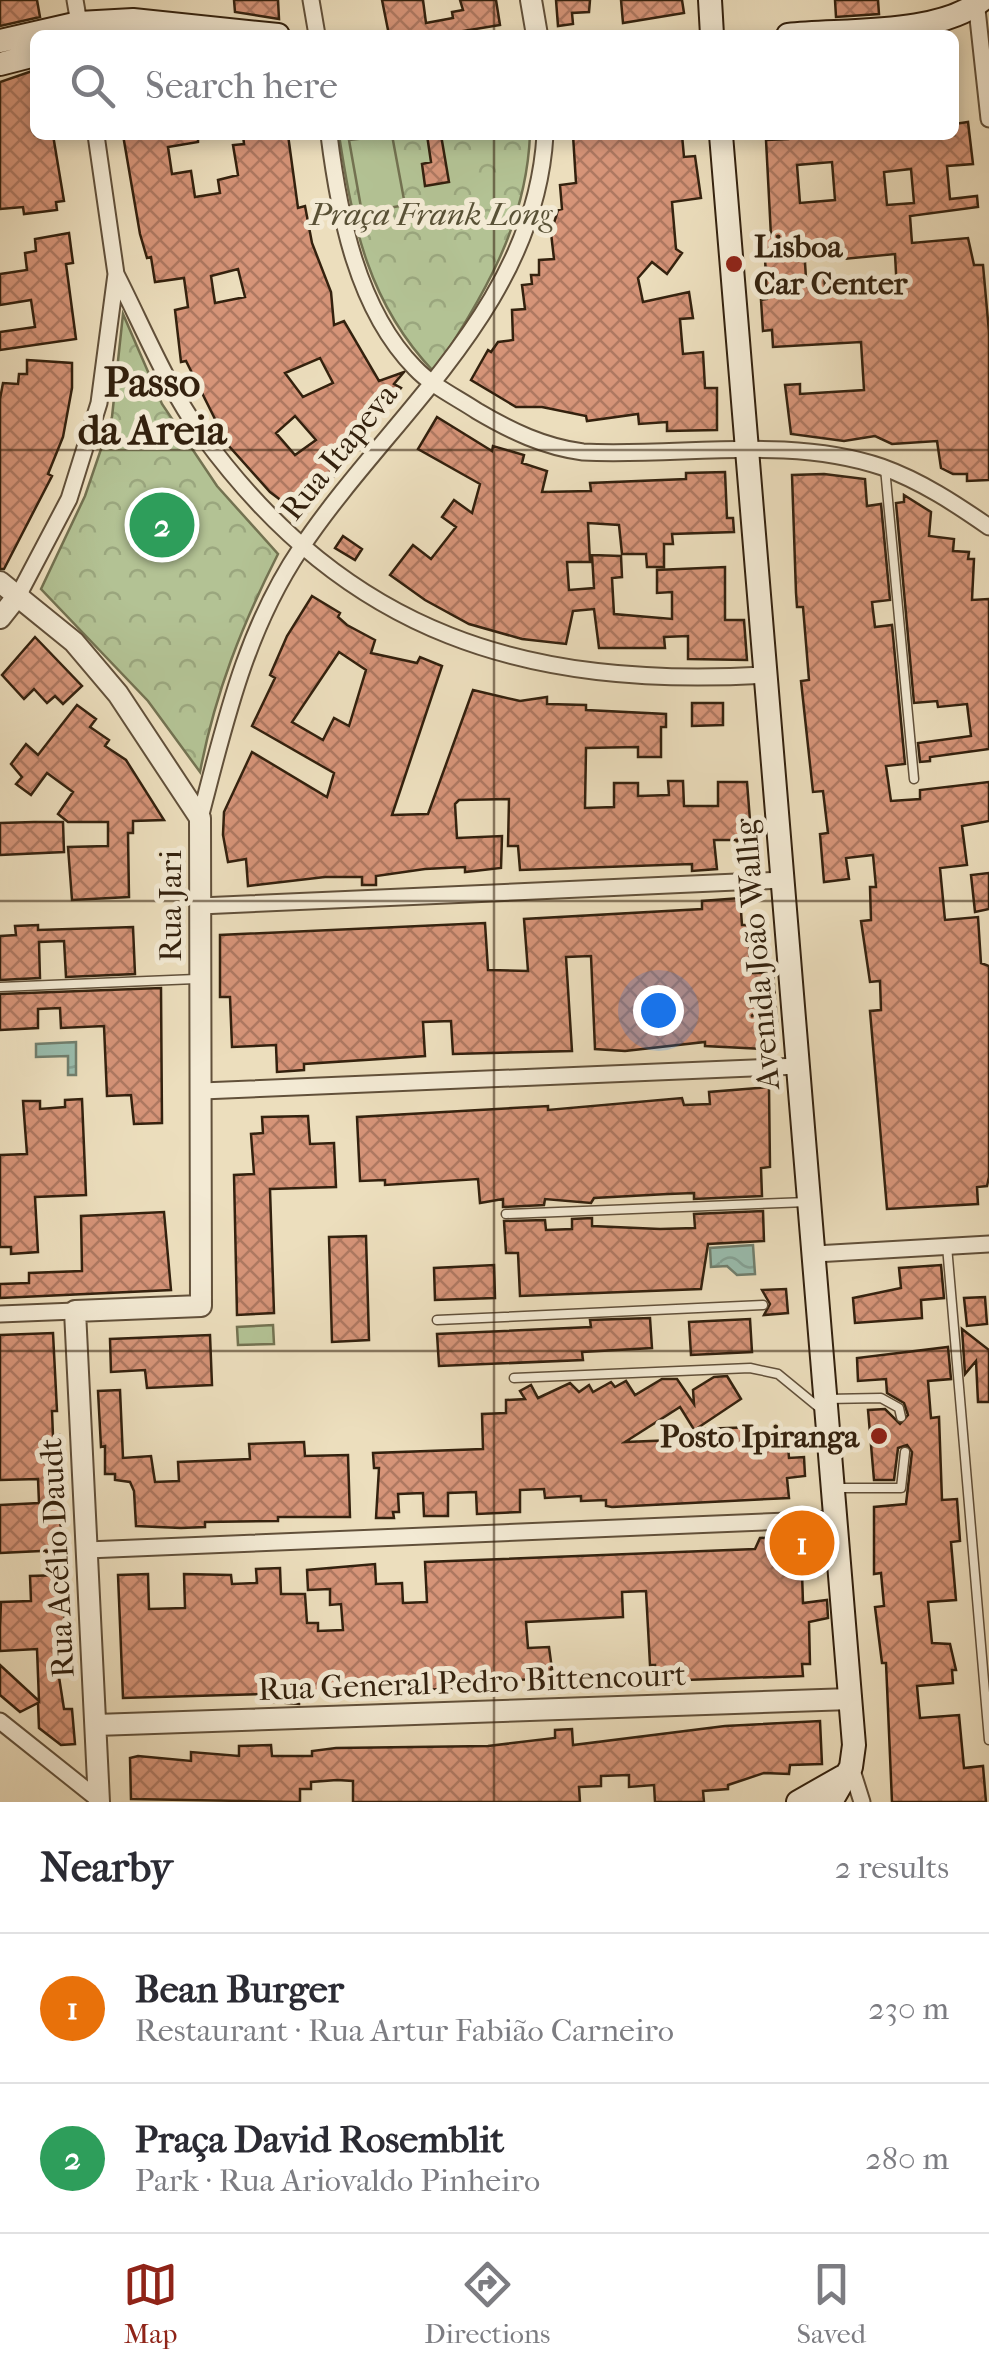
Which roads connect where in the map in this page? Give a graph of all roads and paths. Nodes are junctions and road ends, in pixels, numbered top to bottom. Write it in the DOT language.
graph roads {
  1 [pos="311,0"];
  2 [pos="531,0"];
  3 [pos="710,0"];
  4 [pos="980,8"];
  5 [pos="78,19"];
  6 [pos="39,30"];
  7 [pos="242,30"];
  8 [pos="316,30"];
  9 [pos="536,30"];
  10 [pos="712,30"];
  11 [pos="847,30"];
  12 [pos="946,30"];
  13 [pos="30,33"];
  14 [pos="0,41"];
  15 [pos="30,56"];
  16 [pos="0,64"];
  17 [pos="988,100"];
  18 [pos="989,119"];
  19 [pos="97,140"];
  20 [pos="331,140"];
  21 [pos="544,140"];
  22 [pos="721,140"];
  23 [pos="116,274"];
  24 [pos="433,384"];
  25 [pos="748,451"];
  26 [pos="885,468"];
  27 [pos="989,527"];
  28 [pos="300,549"];
  29 [pos="0,582"];
  30 [pos="19,594"];
  31 [pos="0,618"];
  32 [pos="766,675"];
  33 [pos="914,778"];
  34 [pos="200,818"];
  35 [pos="782,880"];
  36 [pos="200,906"];
  37 [pos="201,979"];
  38 [pos="0,986"];
  39 [pos="800,1066"];
  40 [pos="202,1091"];
  41 [pos="810,1202"];
  42 [pos="506,1214"];
  43 [pos="989,1244"];
  44 [pos="947,1246"];
  45 [pos="815,1254"];
  46 [pos="763,1304"];
  47 [pos="75,1311"];
  48 [pos="0,1314"];
  49 [pos="438,1320"];
  50 [pos="514,1378"];
  51 [pos="827,1400"];
  52 [pos="901,1418"];
  53 [pos="830,1436"];
  54 [pos="904,1452"];
  55 [pos="834,1488"];
  56 [pos="837,1519"];
  57 [pos="87,1550"];
  58 [pos="851,1699"];
  59 [pos="0,1721"];
  60 [pos="96,1725"];
  61 [pos="989,1740"];
  62 [pos="850,1767"];
  63 [pos="99,1801"];
  64 [pos="798,1802"];
  65 [pos="832,1802"];
  66 [pos="862,1802"];
  1 -- 8 [label="street"];
  2 -- 9 [label="street"];
  3 -- 10 [label="main road"];
  4 -- 11 [label="main road"];
  4 -- 12 [label="main road"];
  4 -- 17 [label="street"];
  5 -- 6 [label="main road"];
  5 -- 7 [label="main road"];
  13 -- 14 [label="main road"];
  15 -- 16 [label="main road"];
  17 -- 18 [label="street"];
  19 -- 23 [label="street"];
  20 -- 24 [label="street"];
  21 -- 24 [label="street, Rua Itapeva"];
  22 -- 25 [label="main road, Avenida João Wallig"];
  23 -- 28 [label="street"];
  23 -- 30 [label="street"];
  24 -- 25 [label="street"];
  24 -- 28 [label="street, Rua Itapeva"];
  25 -- 26 [label="street"];
  25 -- 32 [label="main road, Avenida João Wallig"];
  26 -- 27 [label="street"];
  26 -- 33 [label="lane"];
  28 -- 32 [label="street"];
  28 -- 34 [label="street, Rua Itapeva"];
  29 -- 30 [label="street, Rua Jari"];
  30 -- 31 [label="street"];
  30 -- 34 [label="street, Rua Jari"];
  32 -- 35 [label="main road, Avenida João Wallig"];
  34 -- 36 [label="street, Rua Jari"];
  35 -- 36 [label="street"];
  35 -- 39 [label="main road, Avenida João Wallig"];
  36 -- 37 [label="street, Rua Jari"];
  37 -- 38 [label="lane"];
  37 -- 40 [label="street, Rua Jari"];
  39 -- 40 [label="street"];
  39 -- 41 [label="main road, Avenida João Wallig"];
  40 -- 47 [label="street, Rua Jari"];
  41 -- 42 [label="lane"];
  41 -- 45 [label="main road, Avenida João Wallig"];
  43 -- 44 [label="street"];
  44 -- 45 [label="street"];
  44 -- 61 [label="lane"];
  45 -- 51 [label="main road, Avenida João Wallig"];
  46 -- 49 [label="lane"];
  47 -- 48 [label="street"];
  47 -- 57 [label="street, Rua Acélio Daudt"];
  50 -- 53 [label="lane"];
  51 -- 52 [label="lane"];
  51 -- 53 [label="main road, Avenida João Wallig"];
  53 -- 55 [label="main road, Avenida João Wallig"];
  54 -- 55 [label="lane"];
  55 -- 56 [label="main road, Avenida João Wallig"];
  56 -- 57 [label="street"];
  56 -- 58 [label="main road, Avenida João Wallig"];
  57 -- 60 [label="street, Rua Acélio Daudt"];
  58 -- 60 [label="street, Rua General Pedro Bittencourt"];
  58 -- 62 [label="main road, Avenida João Wallig"];
  59 -- 63 [label="street"];
  60 -- 63 [label="street, Rua Acélio Daudt"];
  62 -- 64 [label="main road"];
  62 -- 65 [label="main road, Avenida João Wallig"];
  62 -- 66 [label="street, Avenida João Wallig"];
}
